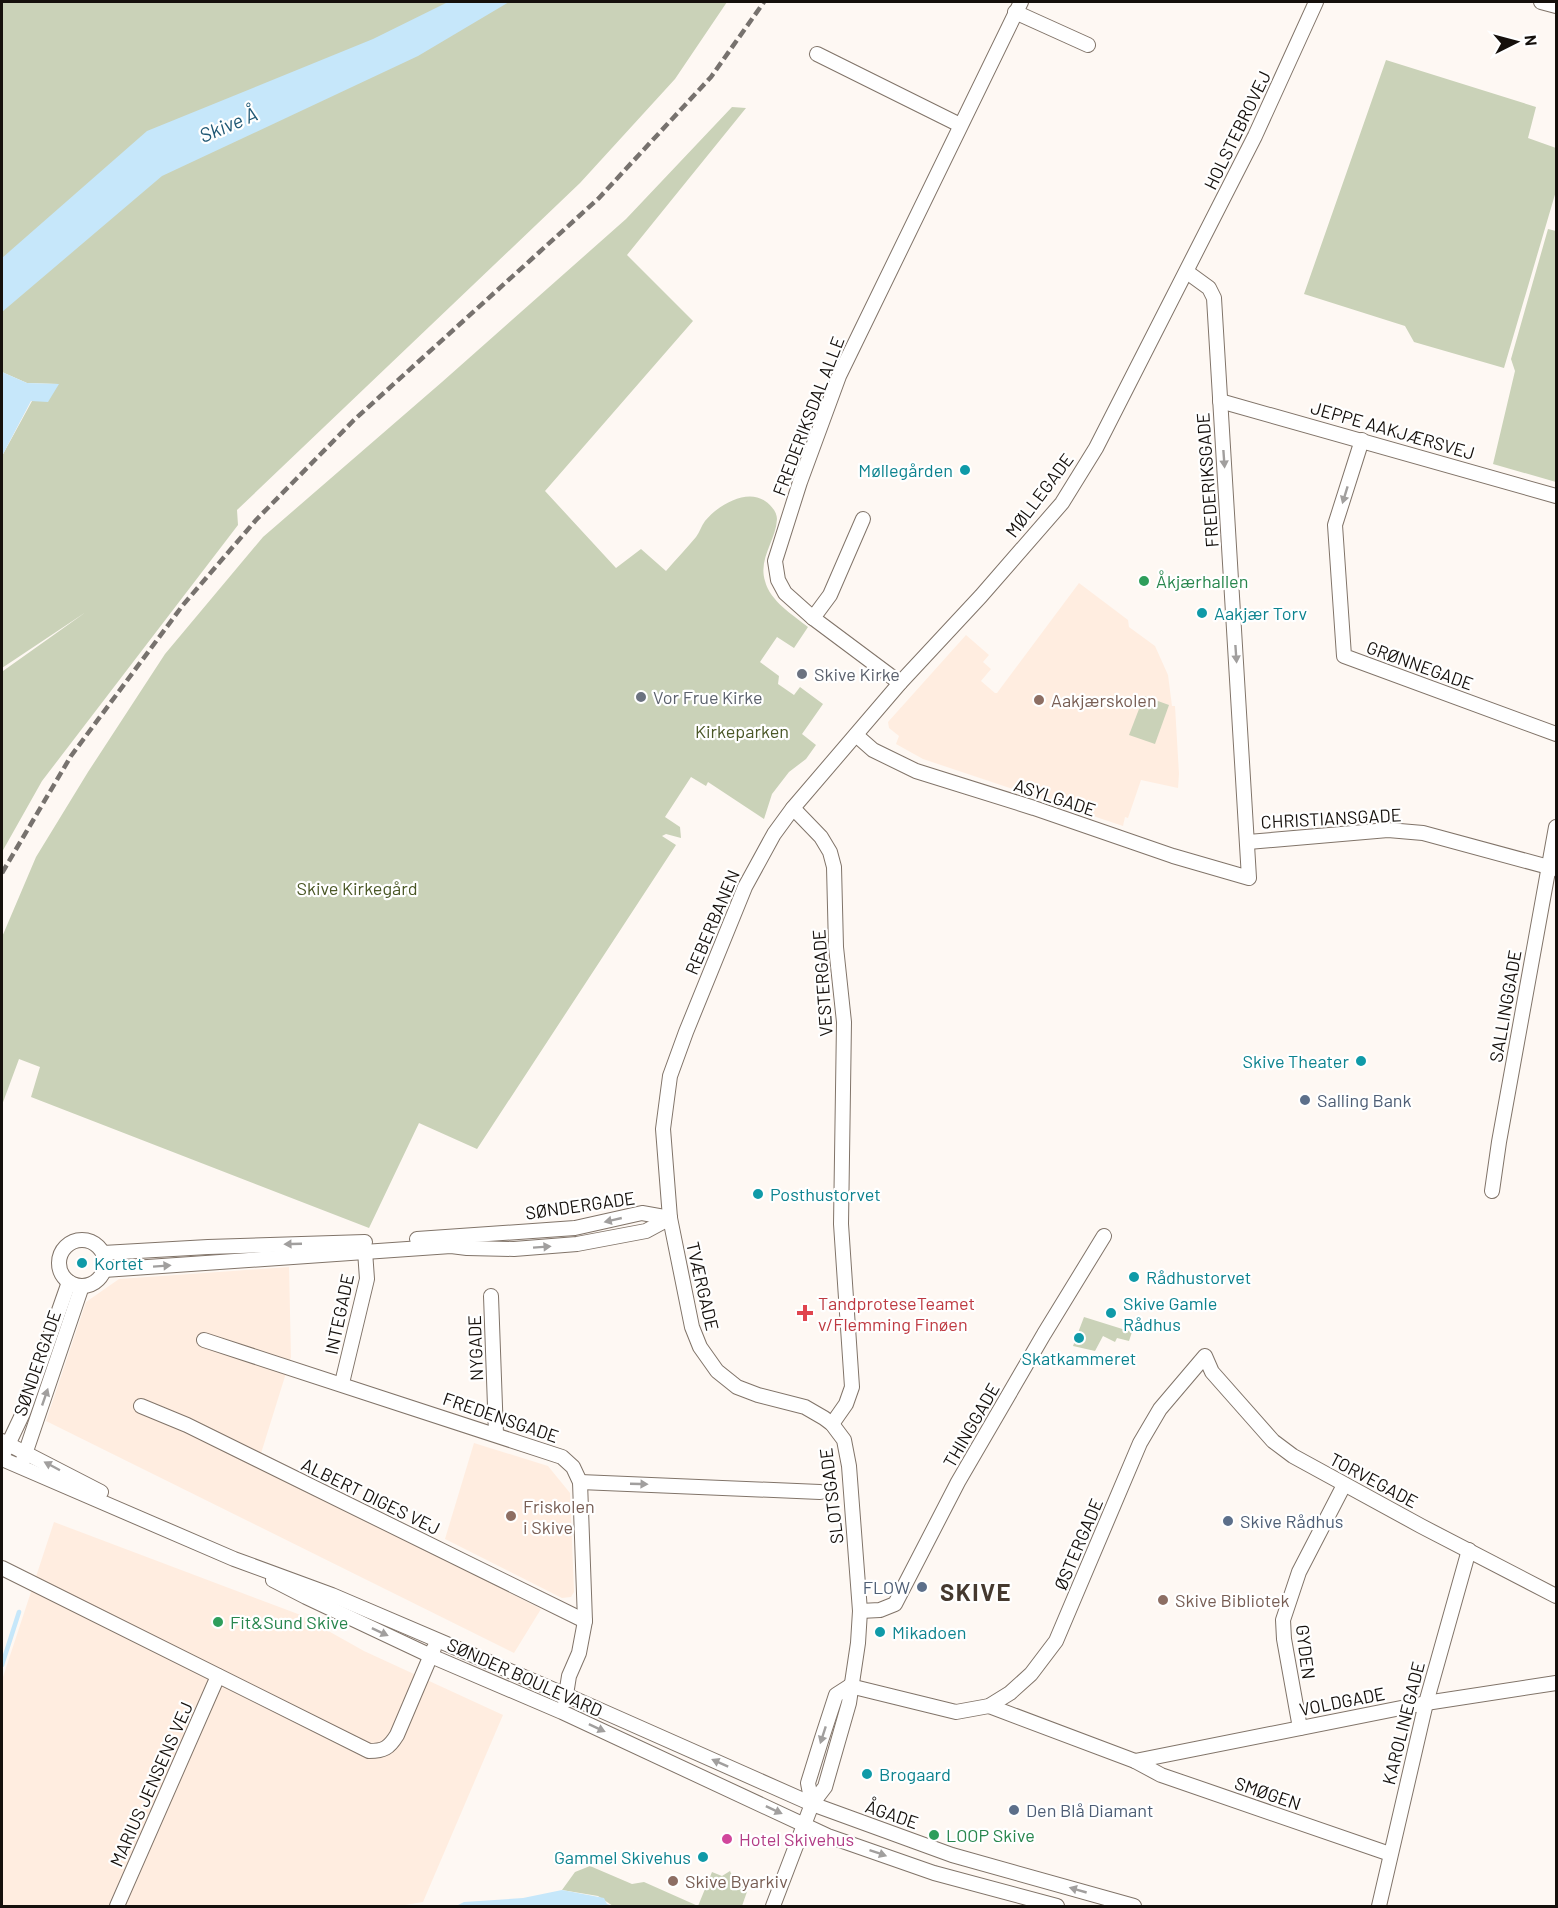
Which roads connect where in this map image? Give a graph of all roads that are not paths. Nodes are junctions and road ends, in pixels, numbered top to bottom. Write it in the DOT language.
graph roads {
  1 [pos="1316,2"];
  2 [pos="1541,2"];
  3 [pos="1557,6"];
  4 [pos="1018,7"];
  5 [pos="1088,45"];
  6 [pos="817,54"];
  7 [pos="960,125"];
  8 [pos="1187,272"];
  9 [pos="1220,401"];
  10 [pos="1362,440"];
  11 [pos="1557,496"];
  12 [pos="863,519"];
  13 [pos="813,618"];
  14 [pos="900,683"];
  15 [pos="1557,734"];
  16 [pos="856,735"];
  17 [pos="793,808"];
  18 [pos="1557,827"];
  19 [pos="1248,842"];
  20 [pos="1552,868"];
  21 [pos="1249,878"];
  22 [pos="841,1169"];
  23 [pos="1492,1191"];
  24 [pos="670,1218"];
  25 [pos="1104,1236"];
  26 [pos="365,1251"];
  27 [pos="103,1253"];
  28 [pos="104,1270"];
  29 [pos="76,1284"];
  30 [pos="491,1296"];
  31 [pos="204,1340"];
  32 [pos="1205,1356"];
  33 [pos="342,1383"];
  34 [pos="141,1406"];
  35 [pos="832,1424"];
  36 [pos="496,1434"];
  37 [pos="5,1442"];
  38 [pos="26,1452"];
  39 [pos="2,1458"];
  40 [pos="20,1467"];
  41 [pos="580,1482"];
  42 [pos="1344,1485"];
  43 [pos="820,1492"];
  44 [pos="177,1533"];
  45 [pos="1469,1550"];
  46 [pos="234,1558"];
  47 [pos="2,1568"];
  48 [pos="1557,1596"];
  49 [pos="860,1611"];
  50 [pos="585,1621"];
  51 [pos="437,1641"];
  52 [pos="431,1656"];
  53 [pos="218,1676"];
  54 [pos="1557,1683"];
  55 [pos="850,1686"];
  56 [pos="566,1695"];
  57 [pos="1426,1703"];
  58 [pos="989,1706"];
  59 [pos="562,1712"];
  60 [pos="1300,1728"];
  61 [pos="1136,1761"];
  62 [pos="812,1804"];
  63 [pos="804,1825"];
  64 [pos="1390,1854"];
  65 [pos="117,1906"];
  66 [pos="773,1906"];
  67 [pos="1057,1906"];
  68 [pos="1134,1906"];
  69 [pos="1379,1906"];
  1 -- 8 [label="street, HOLSTEBROVEJ"];
  2 -- 3 [label="street"];
  4 -- 5 [label="street, FREDERIKSDAL ALLE"];
  4 -- 7 [label="street, FREDERIKSDAL ALLE"];
  6 -- 7 [label="street"];
  7 -- 13 [label="street, FREDERIKSDAL ALLE"];
  8 -- 9 [label="street, FREDERIKSGADE"];
  8 -- 14 [label="street, MØLLEGADE"];
  9 -- 10 [label="street, JEPPE AAKJÆRSVEJ"];
  9 -- 19 [label="street, FREDERIKSGADE, one-way"];
  10 -- 11 [label="street, JEPPE AAKJÆRSVEJ"];
  10 -- 15 [label="street, GRØNNEGADE, one-way"];
  12 -- 13 [label="street"];
  13 -- 14 [label="street, FREDERIKSDAL ALLE"];
  14 -- 16 [label="street, REBERBANEN"];
  16 -- 17 [label="street, REBERBANEN"];
  16 -- 21 [label="street, ASYLGADE"];
  17 -- 22 [label="street, VESTERGADE"];
  17 -- 24 [label="street, REBERBANEN"];
  18 -- 20 [label="street, SALLINGGADE"];
  19 -- 20 [label="street, CHRISTIANSGADE"];
  19 -- 21 [label="street, FREDERIKSGADE"];
  20 -- 23 [label="street, SALLINGGADE"];
  22 -- 35 [label="street, SLOTSGADE"];
  26 -- 24 [label="street, SØNDERGADE, one-way"];
  24 -- 27 [label="street, SØNDERGADE, one-way"];
  24 -- 35 [label="street, TVÆRGADE"];
  25 -- 49 [label="street, THINGGADE"];
  28 -- 26 [label="street, SØNDERGADE, one-way"];
  26 -- 33 [label="street, INTEGADE"];
  27 -- 28 [label="street"];
  27 -- 29 [label="street"];
  28 -- 29 [label="street"];
  29 -- 37 [label="street, SØNDERGADE"];
  38 -- 29 [label="street, SØNDERGADE, one-way"];
  30 -- 36 [label="street, NYGADE"];
  31 -- 33 [label="street, FREDENSGADE"];
  32 -- 42 [label="street, TORVEGADE"];
  32 -- 58 [label="street, ØSTERGADE"];
  33 -- 36 [label="street, FREDENSGADE"];
  34 -- 50 [label="street, ALBERT DIGES VEJ"];
  35 -- 49 [label="street, SLOTSGADE"];
  36 -- 41 [label="street, FREDENSGADE"];
  37 -- 38 [label="street, SØNDER BOULEVARD"];
  37 -- 39 [label="street, SØNDERGADE"];
  38 -- 40 [label="street, SØNDERGADE"];
  44 -- 38 [label="street, SØNDER BOULEVARD, one-way"];
  39 -- 40 [label="street, SØNDER BOULEVARD"];
  40 -- 44 [label="street, SØNDER BOULEVARD"];
  41 -- 43 [label="street, one-way"];
  41 -- 50 [label="street"];
  42 -- 45 [label="street, TORVEGADE"];
  42 -- 60 [label="street, GYDEN"];
  44 -- 46 [label="street, SØNDER BOULEVARD"];
  45 -- 48 [label="street, TORVEGADE"];
  45 -- 57 [label="street, KAROLINEGADE"];
  46 -- 51 [label="street, SØNDER BOULEVARD"];
  46 -- 52 [label="street, SØNDER BOULEVARD, one-way"];
  47 -- 53 [label="street"];
  49 -- 55 [label="street, SLOTSGADE"];
  50 -- 56 [label="street"];
  51 -- 52 [label="street"];
  51 -- 56 [label="street, SØNDER BOULEVARD"];
  52 -- 53 [label="street"];
  52 -- 59 [label="street, SØNDER BOULEVARD"];
  53 -- 65 [label="street, MARIUS JENSENS VEJ"];
  54 -- 57 [label="street, VOLDGADE"];
  55 -- 58 [label="street, ØSTERGADE"];
  55 -- 62 [label="street"];
  56 -- 59 [label="street"];
  62 -- 56 [label="street, SØNDER BOULEVARD, one-way"];
  57 -- 60 [label="street, VOLDGADE"];
  57 -- 64 [label="street, KAROLINEGADE"];
  58 -- 61 [label="street, SMØGEN"];
  59 -- 63 [label="street, SØNDER BOULEVARD, one-way"];
  60 -- 61 [label="street, VOLDGADE"];
  61 -- 64 [label="street, SMØGEN"];
  62 -- 63 [label="street"];
  68 -- 62 [label="street, ÅGADE, one-way"];
  63 -- 66 [label="street"];
  63 -- 67 [label="street, one-way"];
  64 -- 69 [label="street, KAROLINEGADE"];
}
